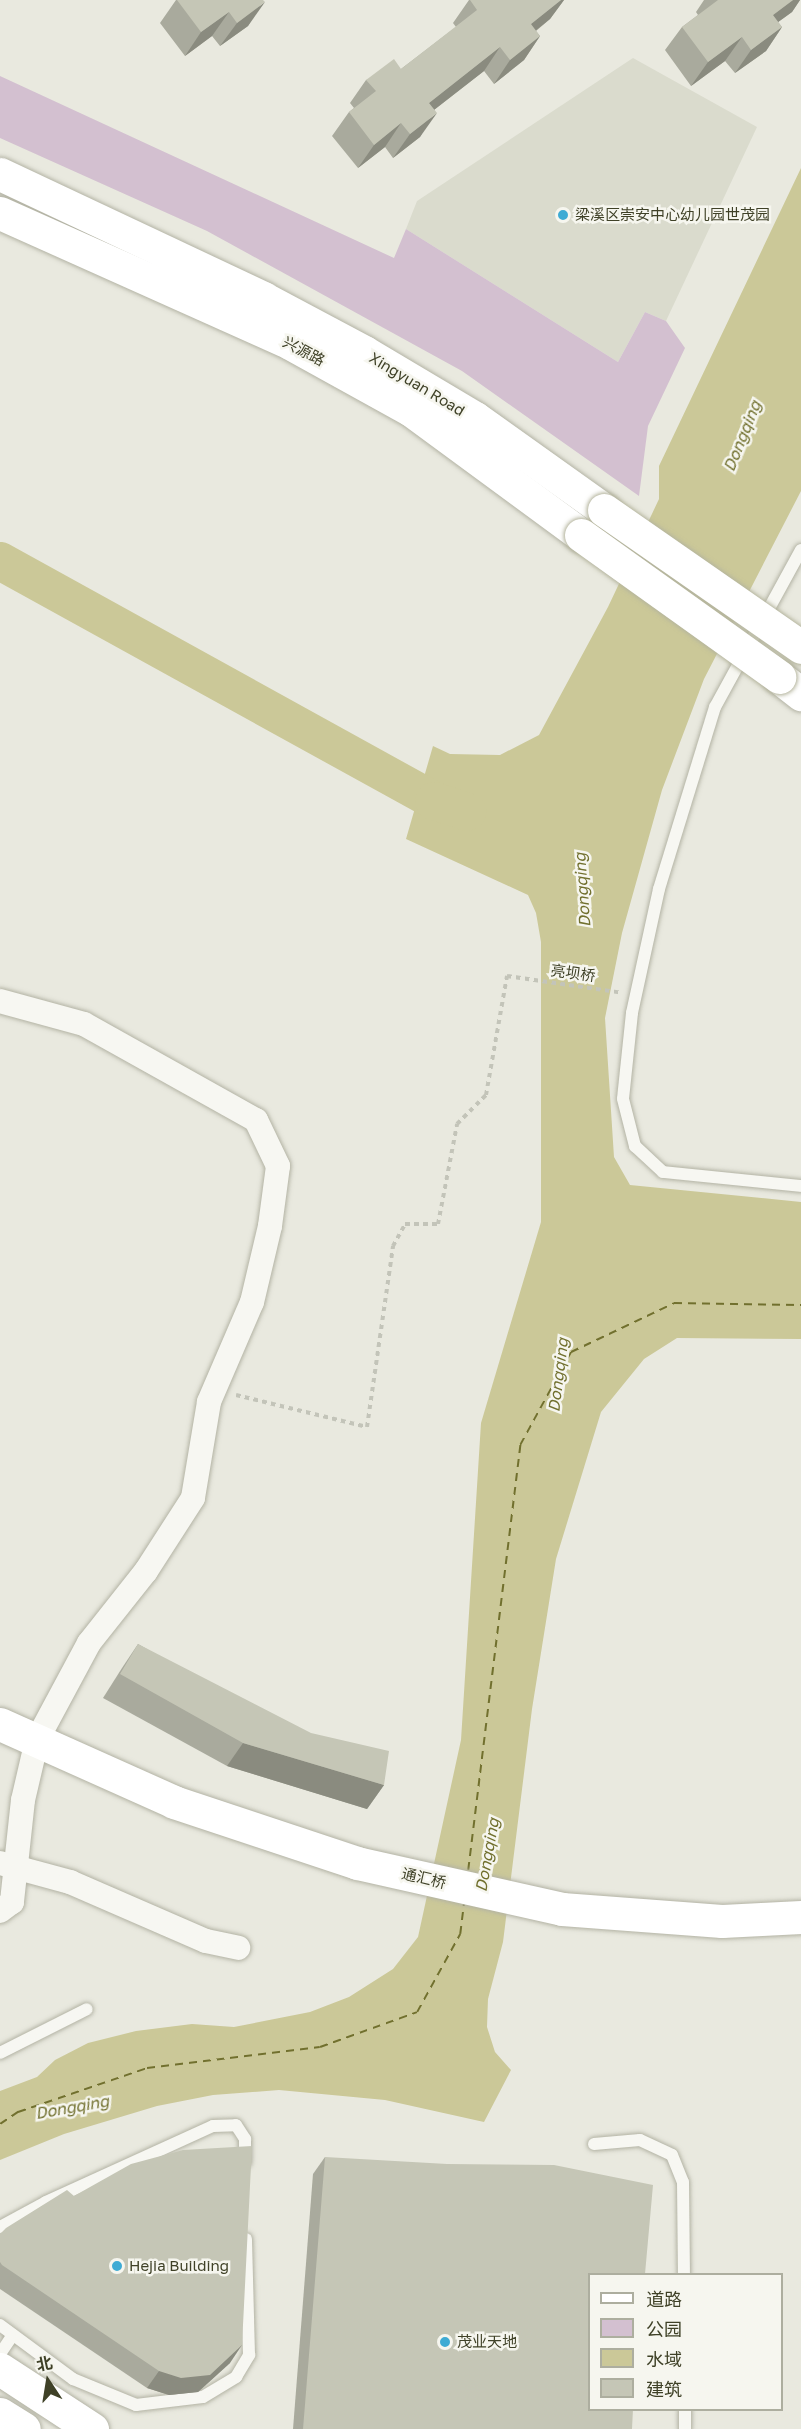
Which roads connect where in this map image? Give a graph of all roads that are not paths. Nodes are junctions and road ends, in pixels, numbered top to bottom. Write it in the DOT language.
graph roads {
  1 [pos="0,174"];
  2 [pos="0,213"];
  3 [pos="801,550"];
  4 [pos="801,647"];
  5 [pos="790,685"];
  6 [pos="0,1001"];
  7 [pos="801,1186"];
  8 [pos="0,1724"];
  9 [pos="36,1740"];
  10 [pos="8,1865"];
  11 [pos="0,1911"];
  12 [pos="801,1917"];
  13 [pos="238,1948"];
  14 [pos="87,2009"];
  15 [pos="0,2053"];
  16 [pos="594,2144"];
  17 [pos="245,2173"];
  18 [pos="0,2227"];
  19 [pos="246,2230"];
  20 [pos="684,2273"];
  21 [pos="0,2325"];
  22 [pos="13,2335"];
  23 [pos="0,2354"];
  24 [pos="0,2369"];
  25 [pos="685,2411"];
  26 [pos="0,2414"];
  27 [pos="24,2429"];
  28 [pos="92,2429"];
  29 [pos="685,2429"];
  1 -- 4 [label="main road, Xingyuan Road, bridge"];
  2 -- 5 [label="main road, 兴源路, bridge"];
  3 -- 7 [label="lane"];
  6 -- 9 [label="street"];
  8 -- 9 [label="main road, 通汇桥"];
  9 -- 10 [label="street"];
  9 -- 12 [label="main road, 通汇桥"];
  10 -- 11 [label="street"];
  10 -- 13 [label="street"];
  14 -- 15 [label="lane"];
  16 -- 20 [label="lane"];
  17 -- 18 [label="lane"];
  19 -- 22 [label="lane"];
  21 -- 22 [label="lane"];
  22 -- 23 [label="lane"];
  24 -- 28 [label="main road"];
  25 -- 29 [label="lane"];
  26 -- 27 [label="main road"];
}
